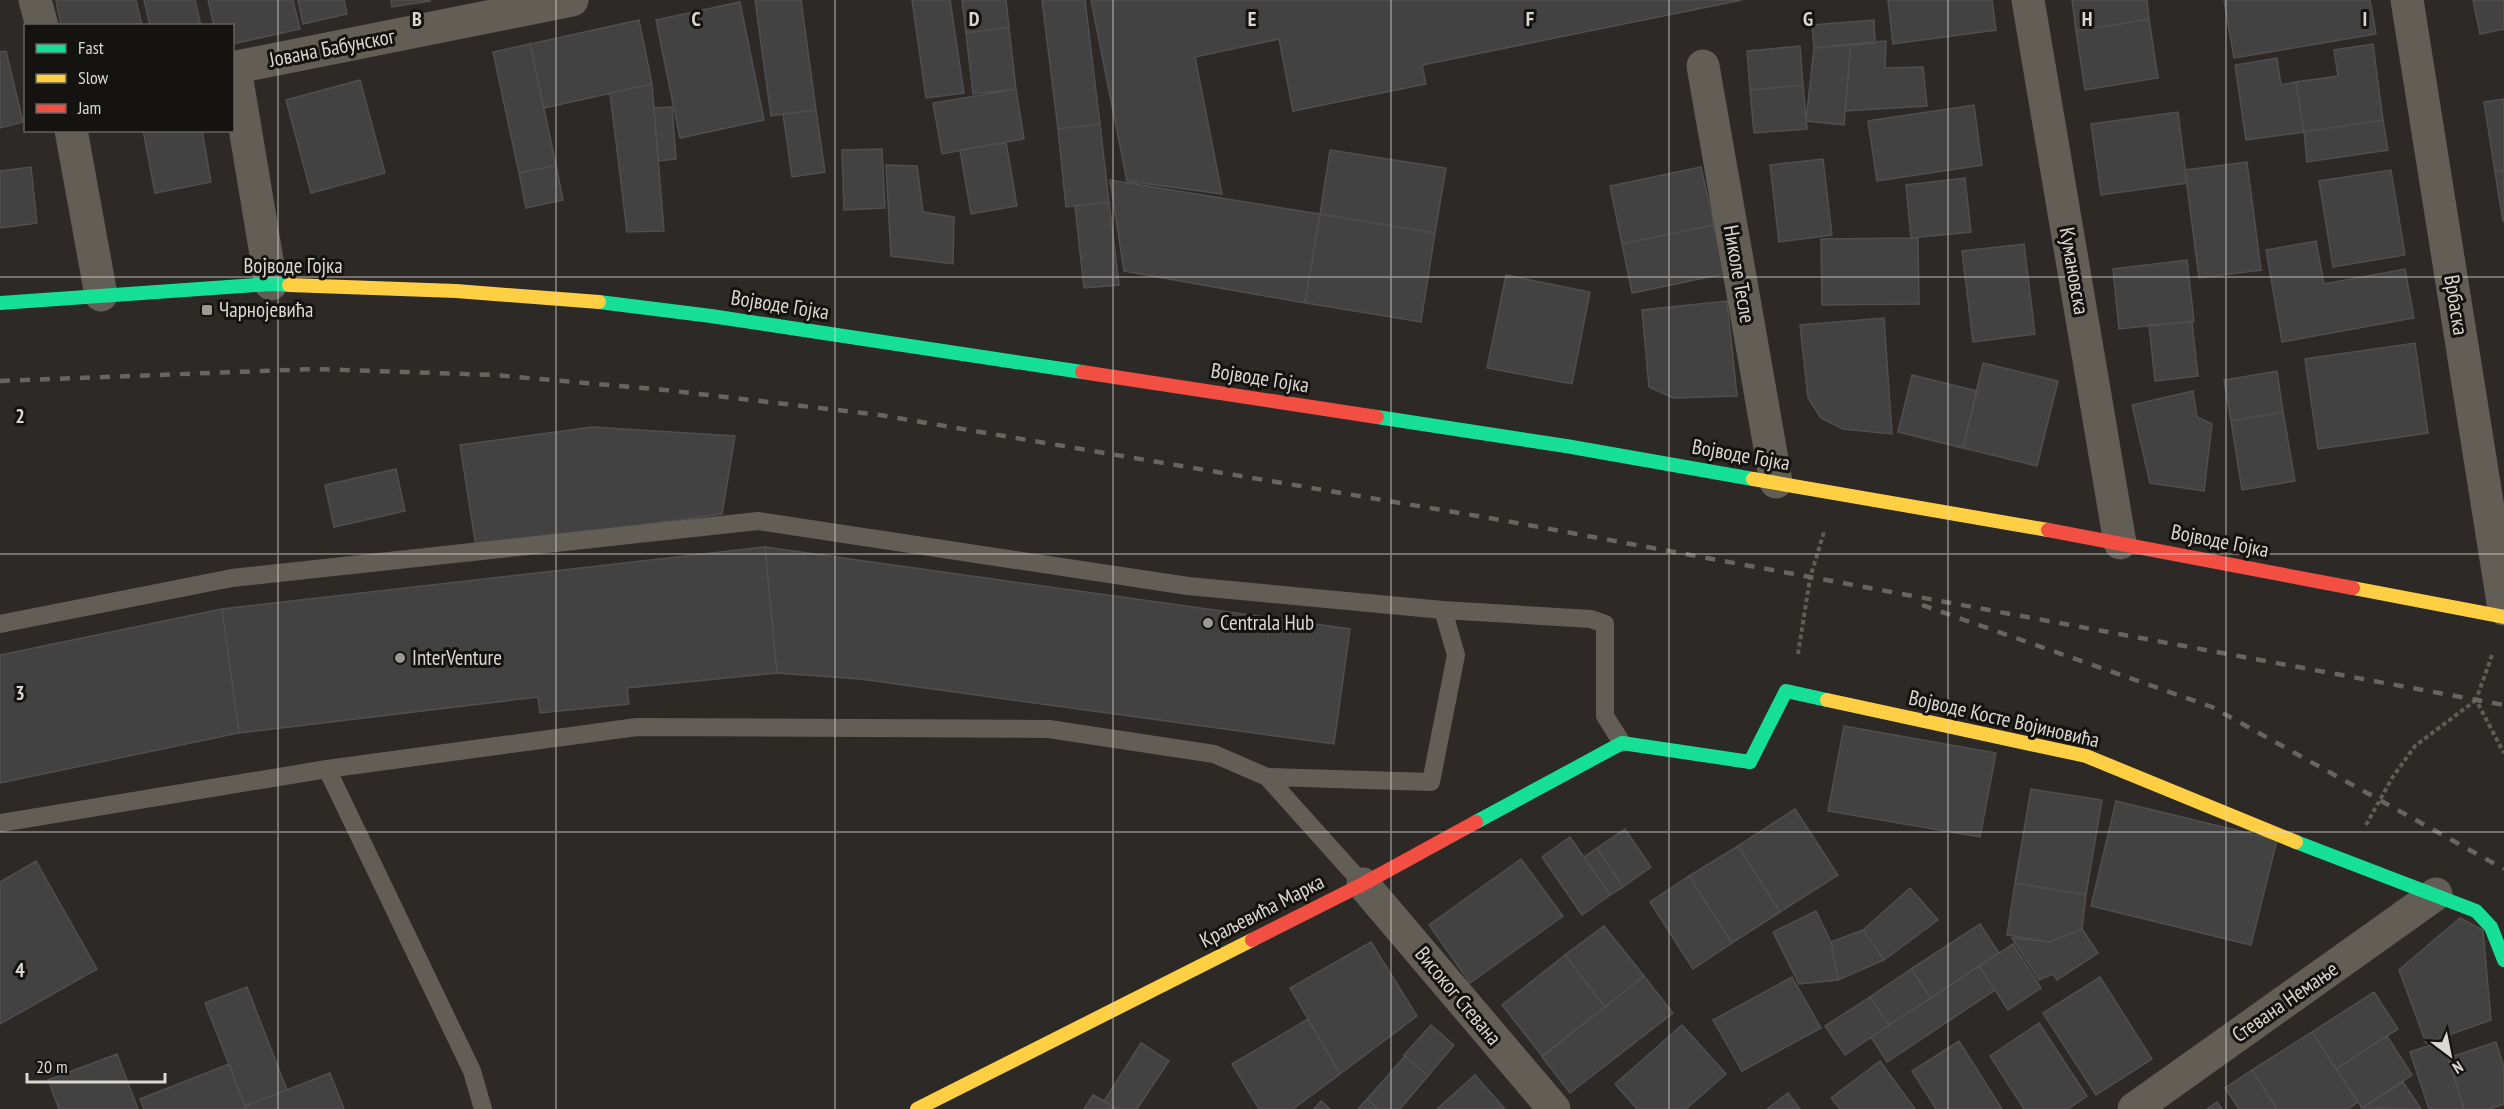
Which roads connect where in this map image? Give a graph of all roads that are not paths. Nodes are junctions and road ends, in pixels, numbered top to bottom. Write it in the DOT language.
graph roads {
  1 [pos="35,0"];
  2 [pos="572,0"];
  3 [pos="2028,0"];
  4 [pos="2407,0"];
  5 [pos="41,24"];
  6 [pos="1703,66"];
  7 [pos="234,68"];
  8 [pos="70,132"];
  9 [pos="271,284"];
  10 [pos="101,295"];
  11 [pos="0,303"];
  12 [pos="1776,482"];
  13 [pos="2120,543"];
  14 [pos="2504,609"];
  15 [pos="1443,610"];
  16 [pos="2504,616"];
  17 [pos="0,624"];
  18 [pos="1622,743"];
  19 [pos="327,769"];
  20 [pos="1267,777"];
  21 [pos="0,823"];
  22 [pos="1363,884"];
  23 [pos="2436,894"];
  24 [pos="2504,960"];
  25 [pos="483,1109"];
  26 [pos="917,1109"];
  27 [pos="1554,1109"];
  28 [pos="2134,1109"];
  1 -- 5 [label="street"];
  2 -- 7 [label="street, Јована Бабунског"];
  3 -- 13 [label="street, Кумановска"];
  4 -- 14 [label="street, Врбаска"];
  6 -- 12 [label="street, Николе Тесле"];
  7 -- 9 [label="street"];
  8 -- 10 [label="street"];
  9 -- 10 [label="street, Војводе Гојка"];
  9 -- 12 [label="street, Војводе Гојка"];
  10 -- 11 [label="street, Војводе Гојка"];
  12 -- 13 [label="street, Војводе Гојка"];
  13 -- 16 [label="street, Војводе Гојка"];
  15 -- 17 [label="lane"];
  15 -- 18 [label="lane"];
  15 -- 20 [label="lane"];
  18 -- 22 [label="street, Краљевића Марка"];
  18 -- 23 [label="street, Војводе Косте Војиновића"];
  19 -- 20 [label="lane"];
  19 -- 21 [label="lane"];
  19 -- 25 [label="lane"];
  20 -- 22 [label="lane"];
  22 -- 26 [label="street, Краљевића Марка"];
  22 -- 27 [label="street, Високог Стевана"];
  23 -- 24 [label="street, Војводе Косте Војиновића"];
  23 -- 28 [label="street, Стевана Немање"];
}
